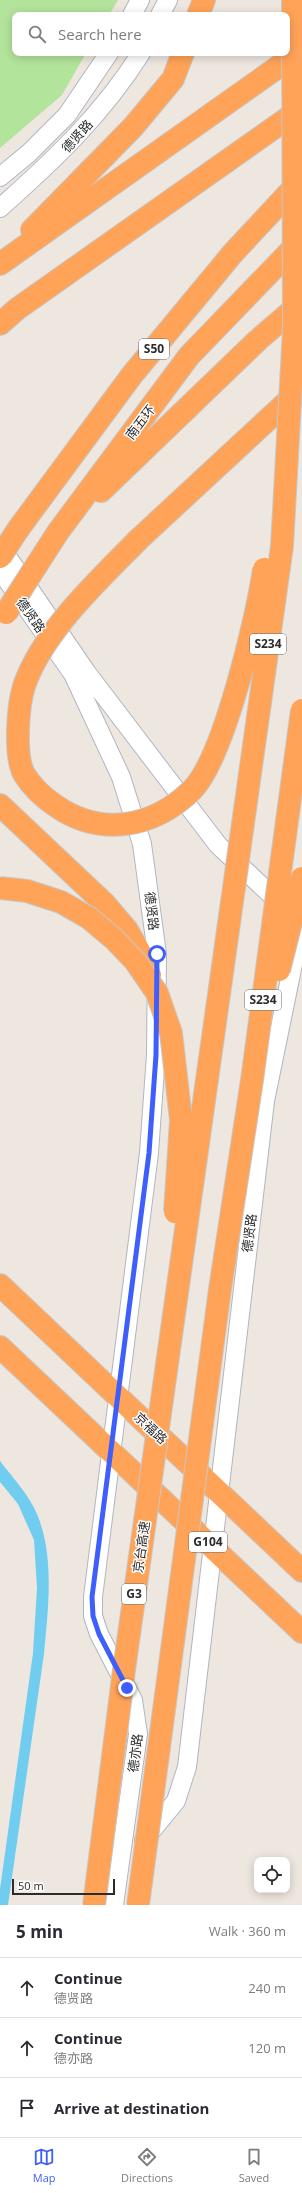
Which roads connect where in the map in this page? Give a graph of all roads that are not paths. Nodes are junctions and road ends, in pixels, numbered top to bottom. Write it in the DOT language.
graph roads {
  1 [pos="140,0"];
  2 [pos="168,0"];
  3 [pos="204,0"];
  4 [pos="293,0"];
  5 [pos="134,12"];
  6 [pos="162,12"];
  7 [pos="199,12"];
  8 [pos="302,50"];
  9 [pos="107,56"];
  10 [pos="139,56"];
  11 [pos="182,56"];
  12 [pos="302,108"];
  13 [pos="0,177"];
  14 [pos="302,179"];
  15 [pos="0,208"];
  16 [pos="302,240"];
  17 [pos="0,261"];
  18 [pos="0,264"];
  19 [pos="302,302"];
  20 [pos="0,324"];
  21 [pos="294,362"];
  22 [pos="302,388"];
  23 [pos="58,532"];
  24 [pos="0,546"];
  25 [pos="0,557"];
  26 [pos="0,570"];
  27 [pos="3,617"];
  28 [pos="302,710"];
  29 [pos="0,805"];
  30 [pos="302,878"];
  31 [pos="0,888"];
  32 [pos="302,922"];
  33 [pos="157,993"];
  34 [pos="252,1080"];
  35 [pos="178,1284"];
  36 [pos="0,1285"];
  37 [pos="0,1347"];
  38 [pos="163,1389"];
  39 [pos="119,1398"];
  40 [pos="112,1454"];
  41 [pos="219,1492"];
  42 [pos="213,1546"];
  43 [pos="302,1571"];
  44 [pos="302,1632"];
  45 [pos="118,1869"];
  46 [pos="94,1905"];
  47 [pos="114,1905"];
  48 [pos="138,1905"];
  1 -- 5 [label="street"];
  2 -- 6 [label="street"];
  3 -- 7 [label="highway"];
  4 -- 21 [label="highway, S234, bridge"];
  8 -- 18 [label="highway"];
  9 -- 13 [label="street, 德贤路"];
  10 -- 15 [label="street, 德贤路"];
  11 -- 17 [label="highway"];
  12 -- 20 [label="highway"];
  14 -- 25 [label="highway, S50, bridge"];
  16 -- 23 [label="highway, 南五环 / S50"];
  19 -- 23 [label="highway"];
  21 -- 22 [label="highway, bridge"];
  21 -- 35 [label="highway, S234, bridge"];
  23 -- 27 [label="highway, 南五环 / S50, bridge"];
  24 -- 32 [label="street, 德贤路"];
  26 -- 39 [label="street, 德贤路"];
  28 -- 34 [label="highway, 德贤路 / S234, bridge"];
  29 -- 33 [label="highway, bridge"];
  30 -- 34 [label="highway, bridge"];
  31 -- 33 [label="highway, bridge"];
  32 -- 41 [label="street, 德贤路"];
  33 -- 38 [label="highway, bridge"];
  34 -- 48 [label="highway, 德贤路 / S234, bridge"];
  35 -- 38 [label="highway, 京台高速 / G3, bridge"];
  36 -- 39 [label="highway, 京福路"];
  37 -- 40 [label="highway, G104"];
  38 -- 46 [label="highway, 京台高速 / G3, bridge"];
  39 -- 40 [label="street, 德贤路"];
  39 -- 41 [label="highway, 京福路"];
  40 -- 42 [label="highway, G104"];
  40 -- 45 [label="street, 德亦路"];
  41 -- 42 [label="street, 德贤路"];
  41 -- 43 [label="highway, 京福路"];
  42 -- 44 [label="highway, G104"];
  42 -- 45 [label="street"];
  45 -- 47 [label="street, 德亦路"];
}
